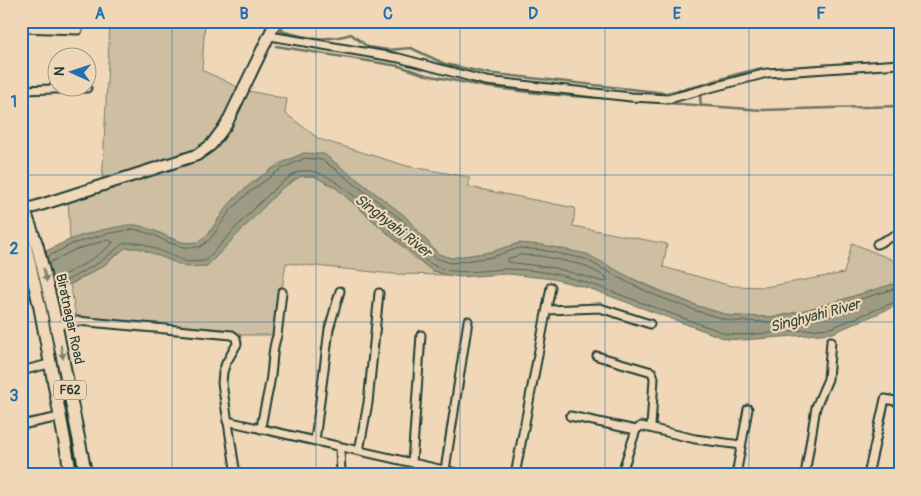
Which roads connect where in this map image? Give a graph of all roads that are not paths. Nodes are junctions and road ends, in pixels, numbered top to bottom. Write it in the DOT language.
graph roads {
  1 [pos="276,21"];
  2 [pos="21,28"];
  3 [pos="78,30"];
  4 [pos="270,36"];
  5 [pos="900,64"];
  6 [pos="48,89"];
  7 [pos="21,90"];
  8 [pos="23,205"];
  9 [pos="900,232"];
  10 [pos="21,235"];
  11 [pos="877,244"];
  12 [pos="32,246"];
  13 [pos="551,287"];
  14 [pos="340,291"];
  15 [pos="282,292"];
  16 [pos="378,293"];
  17 [pos="547,310"];
  18 [pos="468,321"];
  19 [pos="650,324"];
  20 [pos="57,326"];
  21 [pos="422,335"];
  22 [pos="831,341"];
  23 [pos="596,356"];
  24 [pos="49,364"];
  25 [pos="21,370"];
  26 [pos="900,402"];
  27 [pos="748,409"];
  28 [pos="570,416"];
  29 [pos="60,417"];
  30 [pos="227,421"];
  31 [pos="21,425"];
  32 [pos="650,427"];
  33 [pos="261,429"];
  34 [pos="636,430"];
  35 [pos="315,441"];
  36 [pos="741,446"];
  37 [pos="340,447"];
  38 [pos="359,451"];
  39 [pos="412,463"];
  40 [pos="445,470"];
  41 [pos="71,473"];
  42 [pos="56,475"];
  43 [pos="86,475"];
  44 [pos="236,475"];
  45 [pos="341,475"];
  46 [pos="466,475"];
  47 [pos="515,475"];
  48 [pos="622,475"];
  49 [pos="736,475"];
  50 [pos="805,475"];
  51 [pos="868,475"];
  1 -- 4 [label="street"];
  2 -- 3 [label="street"];
  4 -- 5 [label="street"];
  4 -- 8 [label="street"];
  6 -- 7 [label="street"];
  8 -- 12 [label="main road, Biratnagar Road / F62"];
  9 -- 11 [label="street"];
  10 -- 12 [label="main road, Biratnagar Road / F62"];
  12 -- 20 [label="main road, Biratnagar Road / F62, one-way"];
  12 -- 24 [label="main road, Biratnagar Road / F62"];
  13 -- 17 [label="street"];
  14 -- 35 [label="street"];
  15 -- 33 [label="street"];
  16 -- 38 [label="street"];
  17 -- 19 [label="street"];
  17 -- 47 [label="street"];
  18 -- 40 [label="street"];
  20 -- 30 [label="street"];
  20 -- 43 [label="main road, Biratnagar Road / F62, one-way"];
  21 -- 39 [label="street"];
  22 -- 50 [label="street"];
  23 -- 32 [label="street"];
  24 -- 25 [label="street"];
  24 -- 29 [label="main road, Biratnagar Road / F62"];
  26 -- 51 [label="street"];
  27 -- 36 [label="street"];
  28 -- 34 [label="street"];
  29 -- 31 [label="street"];
  29 -- 41 [label="main road, Biratnagar Road / F62"];
  30 -- 33 [label="street"];
  30 -- 44 [label="street"];
  32 -- 34 [label="street"];
  32 -- 36 [label="street"];
  33 -- 35 [label="street"];
  34 -- 48 [label="street"];
  35 -- 37 [label="street"];
  36 -- 49 [label="street"];
  37 -- 38 [label="street"];
  37 -- 45 [label="street"];
  38 -- 39 [label="street"];
  39 -- 40 [label="street"];
  40 -- 46 [label="street"];
  41 -- 42 [label="street"];
}
